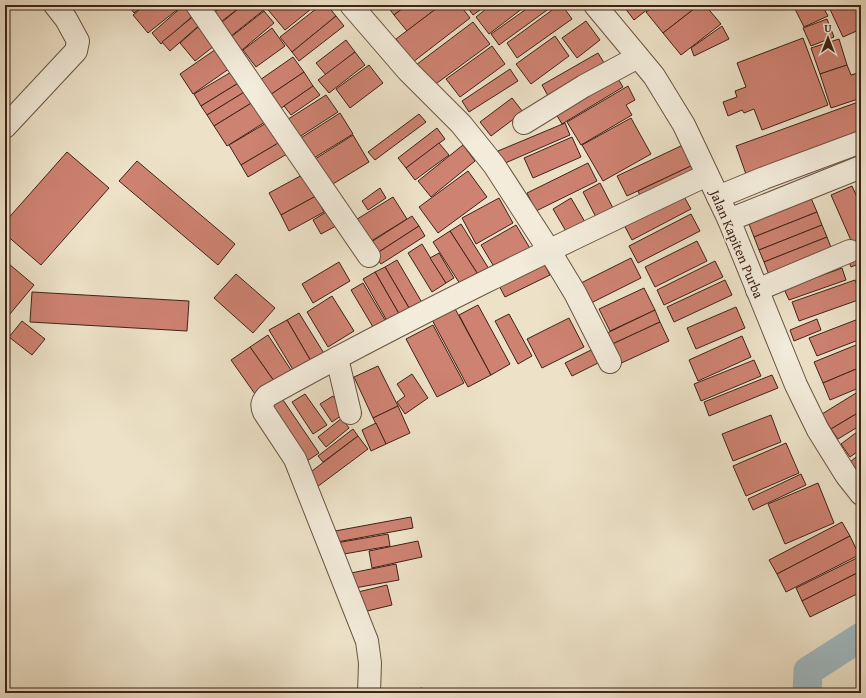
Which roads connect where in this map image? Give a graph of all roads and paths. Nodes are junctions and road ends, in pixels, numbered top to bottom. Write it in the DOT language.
graph roads {
  1 [pos="54,5"];
  2 [pos="197,5"];
  3 [pos="351,5"];
  4 [pos="595,5"];
  5 [pos="638,57"];
  6 [pos="524,123"];
  7 [pos="5,127"];
  8 [pos="861,142"];
  9 [pos="861,167"];
  10 [pos="707,175"];
  11 [pos="718,197"];
  12 [pos="729,220"];
  13 [pos="549,250"];
  14 [pos="850,251"];
  15 [pos="369,256"];
  16 [pos="757,290"];
  17 [pos="337,358"];
  18 [pos="610,362"];
  19 [pos="350,413"];
  20 [pos="861,494"];
  21 [pos="368,693"];
  1 -- 7 [label="street"];
  2 -- 15 [label="street"];
  3 -- 13 [label="street"];
  4 -- 5 [label="street, Jalan Kapiten Purba"];
  5 -- 6 [label="street"];
  5 -- 10 [label="street, Jalan Kapiten Purba"];
  8 -- 11 [label="street"];
  9 -- 12 [label="street"];
  10 -- 11 [label="street, Jalan Kapiten Purba"];
  10 -- 13 [label="street"];
  11 -- 12 [label="street, Jalan Kapiten Purba"];
  12 -- 16 [label="street, Jalan Kapiten Purba"];
  13 -- 17 [label="street"];
  13 -- 18 [label="street"];
  14 -- 16 [label="street"];
  16 -- 20 [label="street, Jalan Kapiten Purba"];
  17 -- 19 [label="street"];
  17 -- 21 [label="street"];
}
